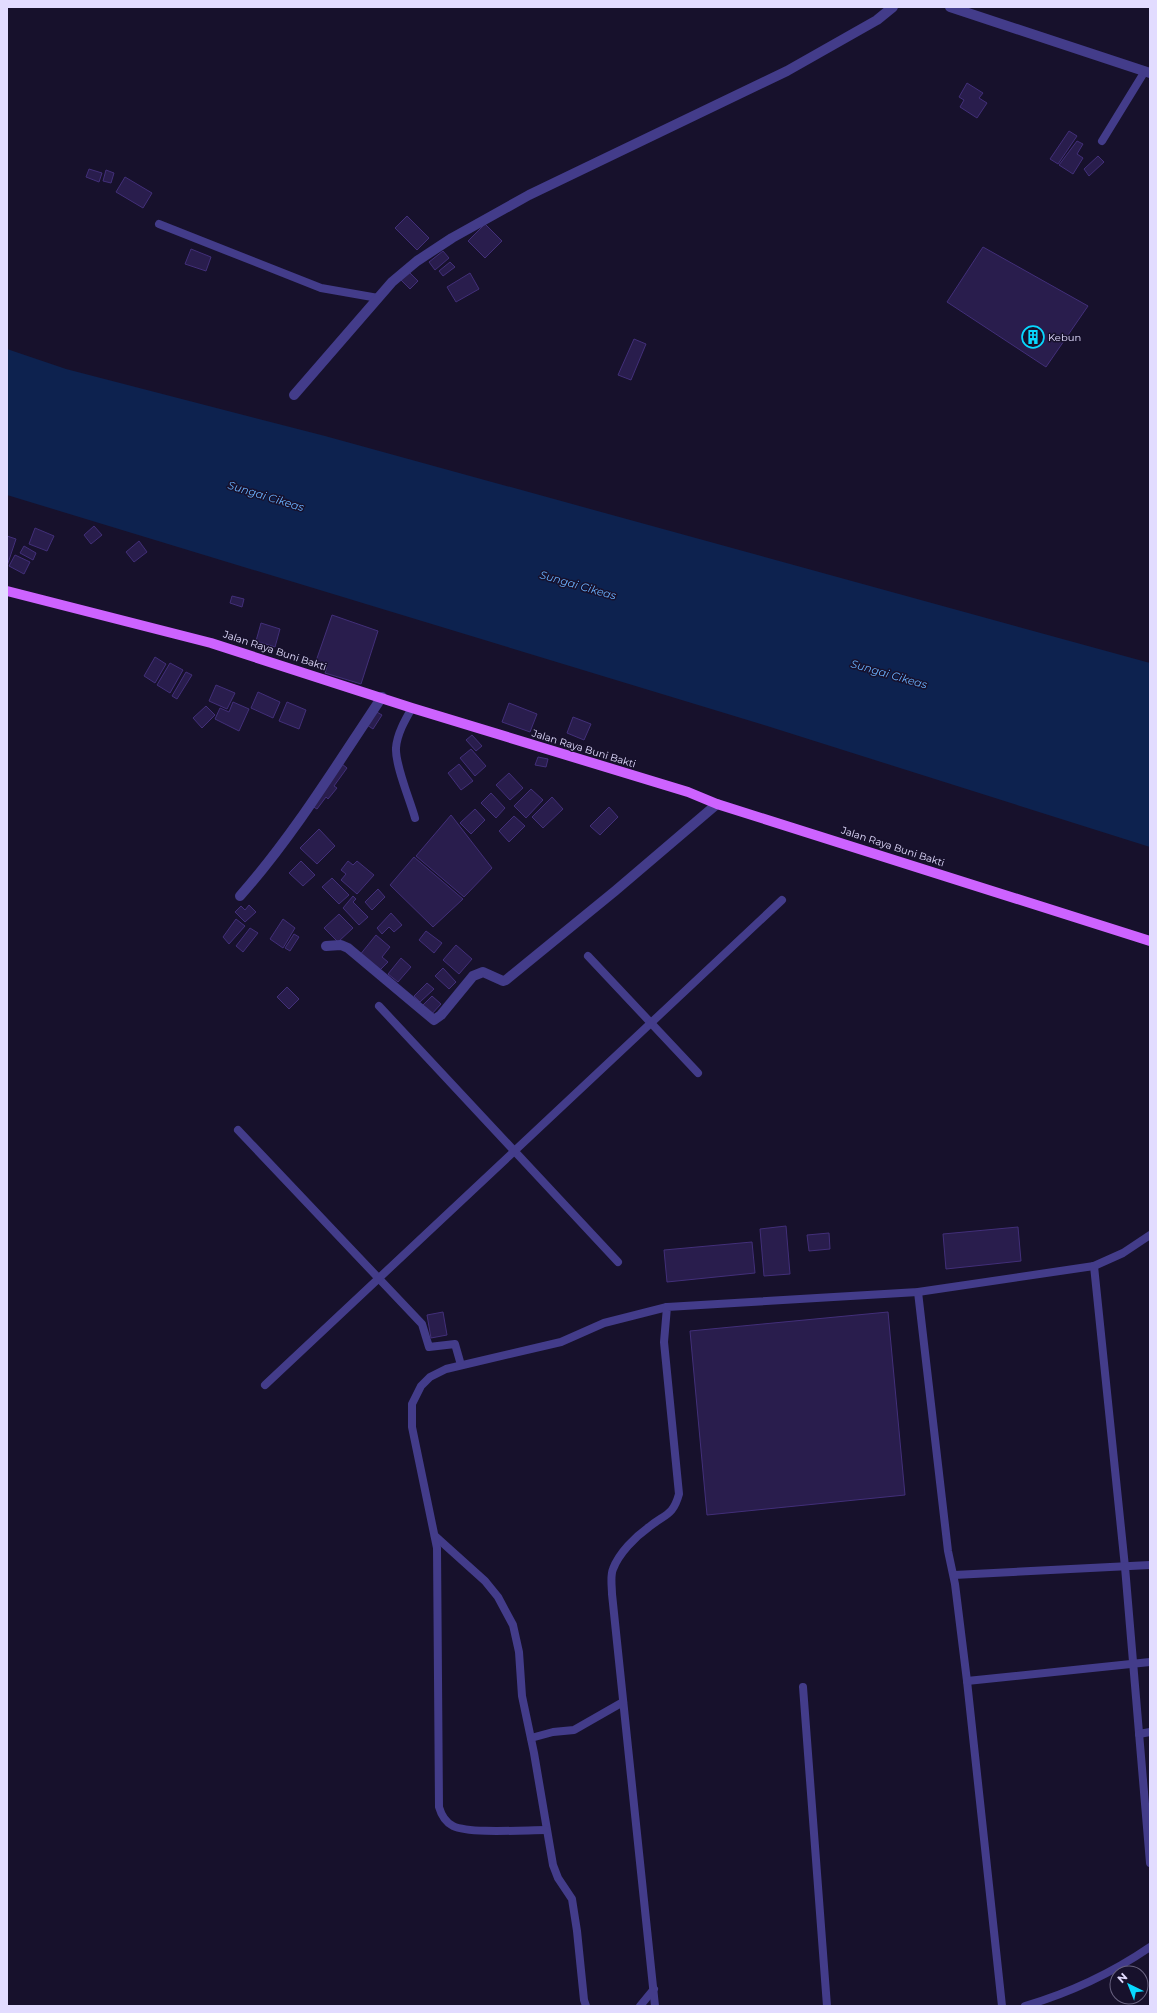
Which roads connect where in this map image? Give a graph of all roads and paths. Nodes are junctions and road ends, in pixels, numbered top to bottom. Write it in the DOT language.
graph roads {
  1 [pos="893,7"];
  2 [pos="950,7"];
  3 [pos="1147,72"];
  4 [pos="1102,141"];
  5 [pos="159,224"];
  6 [pos="378,298"];
  7 [pos="294,395"];
  8 [pos="7,591"];
  9 [pos="382,697"];
  10 [pos="412,708"];
  11 [pos="717,804"];
  12 [pos="415,818"];
  13 [pos="240,896"];
  14 [pos="782,900"];
  15 [pos="1150,941"];
  16 [pos="326,946"];
  17 [pos="588,956"];
  18 [pos="379,1006"];
  19 [pos="651,1023"];
  20 [pos="698,1073"];
  21 [pos="238,1130"];
  22 [pos="515,1151"];
  23 [pos="1150,1235"];
  24 [pos="618,1262"];
  25 [pos="1094,1266"];
  26 [pos="379,1278"];
  27 [pos="918,1292"];
  28 [pos="667,1307"];
  29 [pos="461,1365"];
  30 [pos="265,1385"];
  31 [pos="436,1536"];
  32 [pos="1150,1565"];
  33 [pos="1125,1567"];
  34 [pos="954,1575"];
  35 [pos="1150,1662"];
  36 [pos="1133,1664"];
  37 [pos="967,1681"];
  38 [pos="803,1686"];
  39 [pos="623,1702"];
  40 [pos="1150,1732"];
  41 [pos="1139,1734"];
  42 [pos="531,1738"];
  43 [pos="546,1830"];
  44 [pos="1150,1863"];
  45 [pos="1150,1947"];
  46 [pos="654,1989"];
  47 [pos="586,2006"];
  48 [pos="640,2006"];
  49 [pos="655,2006"];
  50 [pos="828,2006"];
  51 [pos="1002,2006"];
  52 [pos="1025,2006"];
  1 -- 6 [label="street"];
  2 -- 3 [label="street"];
  3 -- 4 [label="lane"];
  5 -- 6 [label="lane"];
  6 -- 7 [label="street"];
  8 -- 9 [label="main road, Jalan Raya Buni Bakti"];
  9 -- 10 [label="main road, Jalan Raya Buni Bakti"];
  9 -- 13 [label="street"];
  10 -- 11 [label="main road, Jalan Raya Buni Bakti"];
  10 -- 12 [label="lane"];
  11 -- 15 [label="main road, Jalan Raya Buni Bakti"];
  11 -- 16 [label="street"];
  14 -- 19 [label="lane"];
  17 -- 19 [label="lane"];
  18 -- 22 [label="lane"];
  19 -- 20 [label="lane"];
  19 -- 22 [label="lane"];
  21 -- 26 [label="lane"];
  22 -- 24 [label="lane"];
  22 -- 26 [label="lane"];
  23 -- 25 [label="lane"];
  25 -- 27 [label="lane"];
  25 -- 33 [label="lane"];
  26 -- 29 [label="lane"];
  26 -- 30 [label="lane"];
  27 -- 28 [label="lane"];
  27 -- 34 [label="lane"];
  28 -- 29 [label="lane"];
  28 -- 39 [label="lane"];
  29 -- 31 [label="lane"];
  31 -- 42 [label="lane"];
  31 -- 43 [label="lane"];
  32 -- 33 [label="lane"];
  33 -- 34 [label="lane"];
  33 -- 36 [label="lane"];
  34 -- 37 [label="lane"];
  35 -- 36 [label="lane"];
  36 -- 37 [label="lane"];
  36 -- 41 [label="lane"];
  37 -- 51 [label="lane"];
  38 -- 50 [label="lane"];
  39 -- 42 [label="lane"];
  39 -- 46 [label="lane"];
  40 -- 41 [label="lane"];
  41 -- 44 [label="lane"];
  42 -- 43 [label="lane"];
  43 -- 47 [label="lane"];
  45 -- 52 [label="lane"];
  46 -- 48 [label="lane"];
  46 -- 49 [label="lane"];
}
